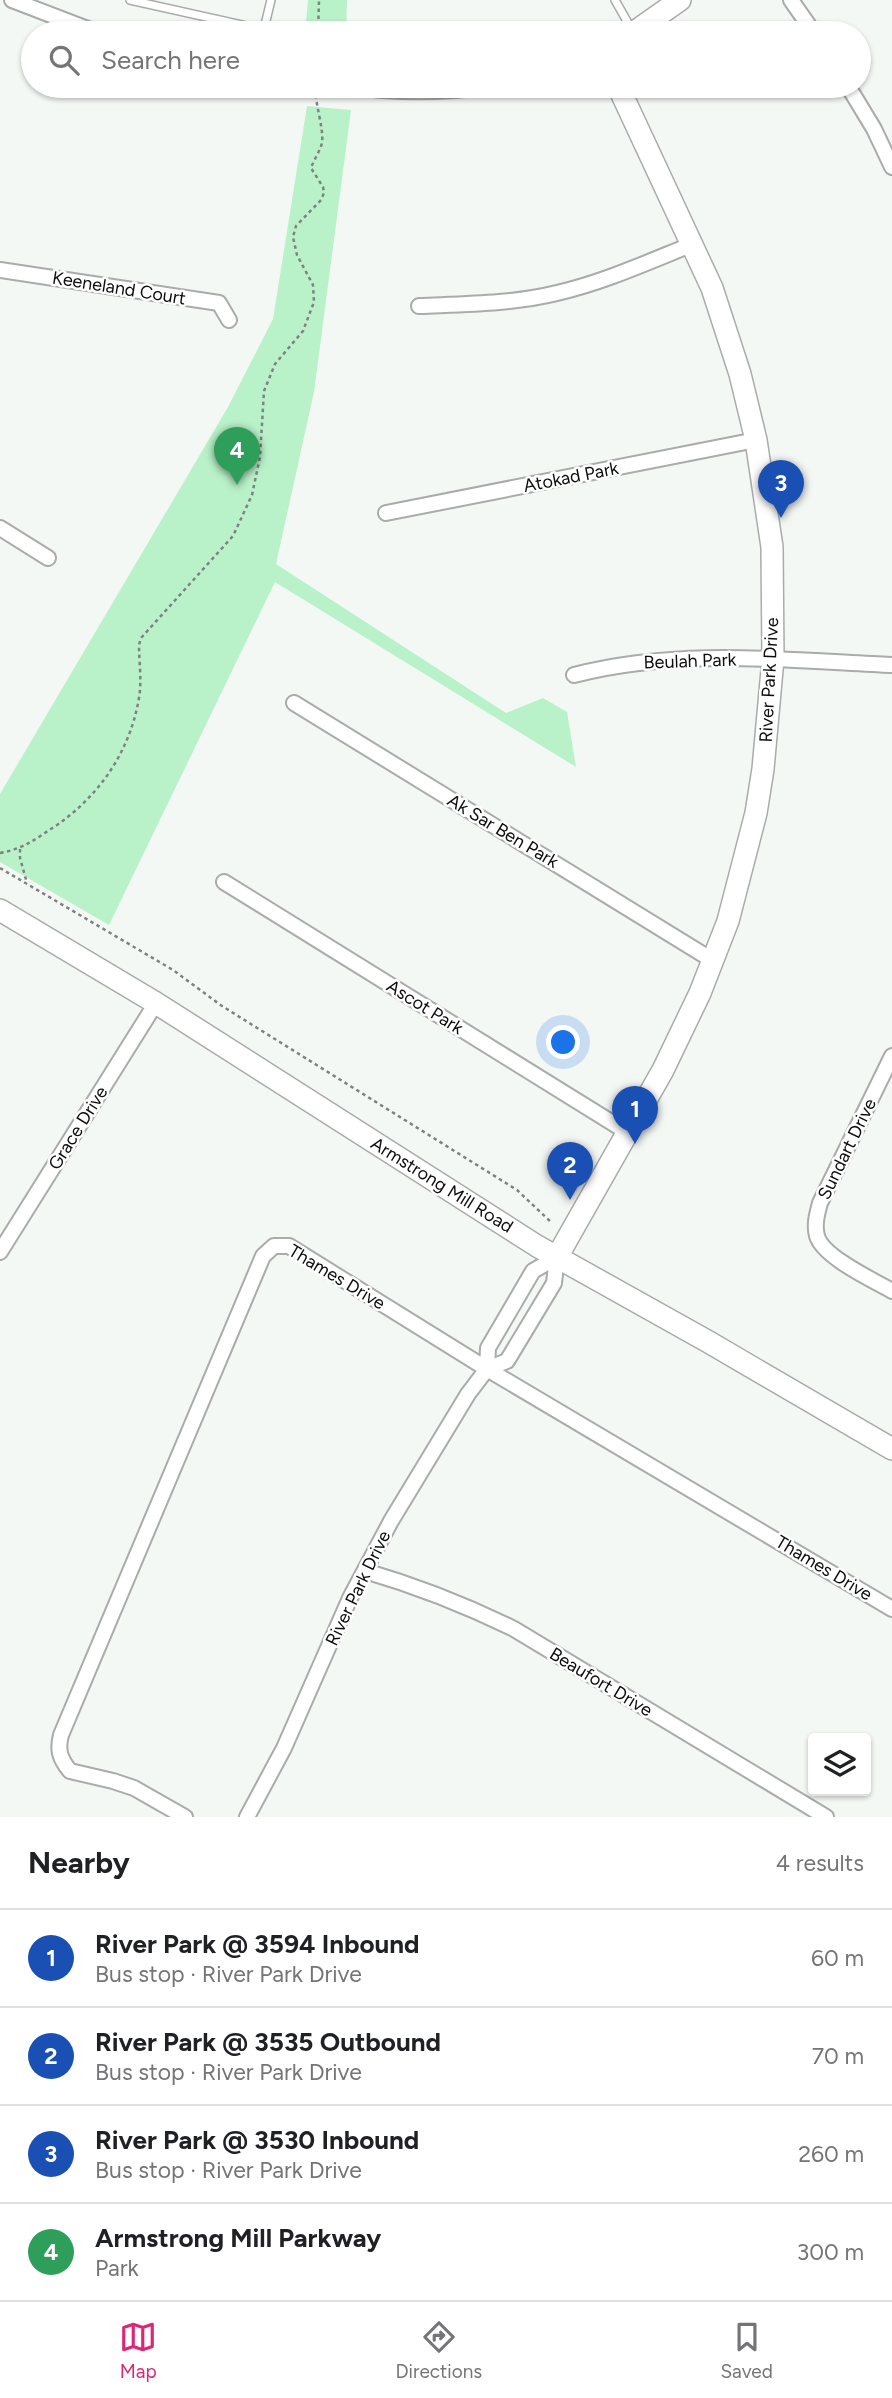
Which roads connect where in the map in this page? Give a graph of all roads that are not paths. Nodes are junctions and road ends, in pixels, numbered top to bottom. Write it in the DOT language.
graph roads {
  1 [pos="12,0"];
  2 [pos="130,0"];
  3 [pos="271,0"];
  4 [pos="615,0"];
  5 [pos="680,0"];
  6 [pos="792,0"];
  7 [pos="67,21"];
  8 [pos="218,21"];
  9 [pos="266,21"];
  10 [pos="626,21"];
  11 [pos="650,21"];
  12 [pos="806,21"];
  13 [pos="624,98"];
  14 [pos="855,98"];
  15 [pos="892,167"];
  16 [pos="693,244"];
  17 [pos="0,270"];
  18 [pos="419,306"];
  19 [pos="229,320"];
  20 [pos="756,440"];
  21 [pos="386,513"];
  22 [pos="0,528"];
  23 [pos="48,558"];
  24 [pos="773,659"];
  25 [pos="892,665"];
  26 [pos="574,675"];
  27 [pos="294,703"];
  28 [pos="224,882"];
  29 [pos="0,910"];
  30 [pos="712,960"];
  31 [pos="156,1003"];
  32 [pos="891,1063"];
  33 [pos="627,1132"];
  34 [pos="0,1252"];
  35 [pos="557,1257"];
  36 [pos="892,1291"];
  37 [pos="487,1369"];
  38 [pos="892,1448"];
  39 [pos="365,1571"];
  40 [pos="892,1609"];
  41 [pos="185,1817"];
  42 [pos="247,1817"];
  43 [pos="826,1817"];
  1 -- 7 [label="street"];
  2 -- 8 [label="lane"];
  3 -- 9 [label="lane"];
  4 -- 10 [label="lane"];
  5 -- 11 [label="street"];
  6 -- 12 [label="street"];
  13 -- 16 [label="street, River Park Drive"];
  14 -- 15 [label="street"];
  16 -- 18 [label="street"];
  16 -- 20 [label="street, River Park Drive"];
  17 -- 19 [label="street, Keeneland Court"];
  20 -- 21 [label="street, Atokad Park"];
  20 -- 24 [label="street, River Park Drive"];
  22 -- 23 [label="street"];
  24 -- 25 [label="street, Beulah Park"];
  24 -- 26 [label="street, Beulah Park"];
  24 -- 30 [label="street, River Park Drive"];
  27 -- 30 [label="street, Ak Sar Ben Park"];
  28 -- 33 [label="street, Ascot Park"];
  29 -- 31 [label="street, Armstrong Mill Road"];
  30 -- 33 [label="street, River Park Drive"];
  31 -- 34 [label="street, Grace Drive"];
  31 -- 35 [label="street, Armstrong Mill Road"];
  32 -- 36 [label="street, Sundart Drive"];
  33 -- 35 [label="street, River Park Drive"];
  35 -- 37 [label="street, River Park Drive"];
  35 -- 37 [label="street, River Park Drive"];
  35 -- 38 [label="street, Armstrong Mill Road"];
  37 -- 39 [label="street, River Park Drive"];
  37 -- 40 [label="street, Thames Drive"];
  37 -- 41 [label="street, Thames Drive"];
  39 -- 42 [label="street, River Park Drive"];
  39 -- 43 [label="street, Beaufort Drive"];
}
